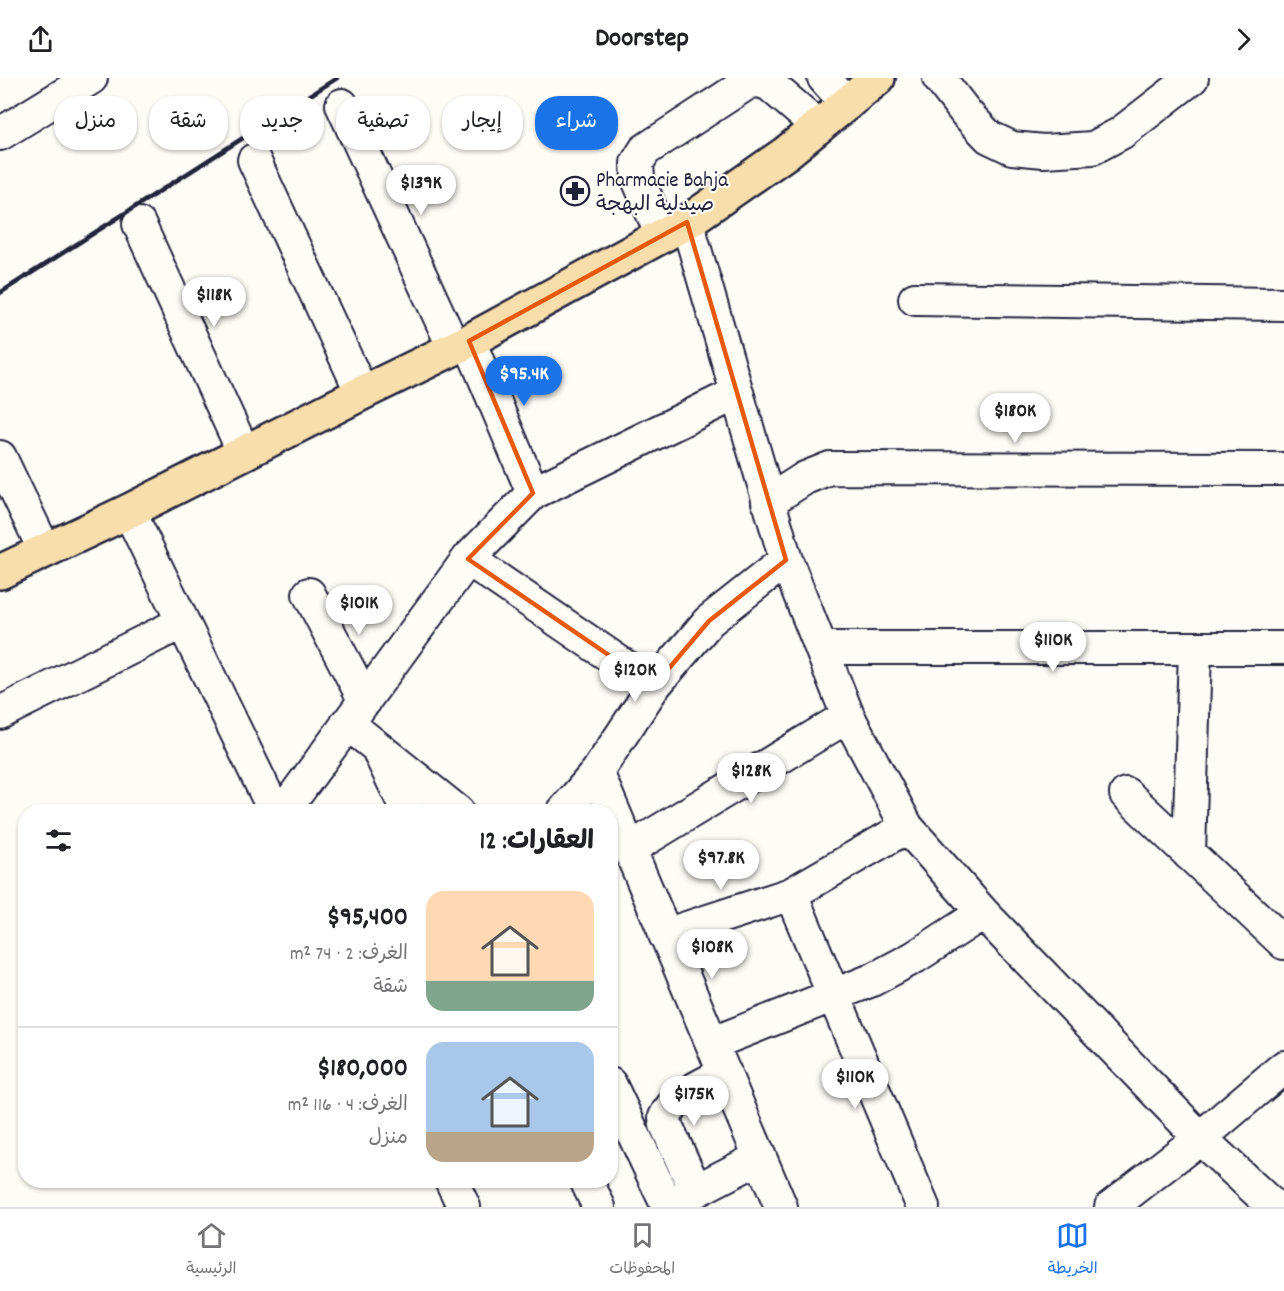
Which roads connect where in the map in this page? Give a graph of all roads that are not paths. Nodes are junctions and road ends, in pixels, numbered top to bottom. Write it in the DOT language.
graph roads {
  1 [pos="92,78"];
  2 [pos="824,78"];
  3 [pos="878,78"];
  4 [pos="939,78"];
  5 [pos="1192,78"];
  6 [pos="847,104"];
  7 [pos="819,127"];
  8 [pos="0,134"];
  9 [pos="364,150"];
  10 [pos="254,160"];
  11 [pos="139,224"];
  12 [pos="675,229"];
  13 [pos="915,298"];
  14 [pos="1284,304"];
  15 [pos="462,345"];
  16 [pos="362,393"];
  17 [pos="737,393"];
  18 [pos="244,453"];
  19 [pos="0,458"];
  20 [pos="1284,469"];
  21 [pos="533,493"];
  22 [pos="768,502"];
  23 [pos="129,511"];
  24 [pos="45,550"];
  25 [pos="468,559"];
  26 [pos="786,560"];
  27 [pos="0,572"];
  28 [pos="309,594"];
  29 [pos="183,622"];
  30 [pos="822,648"];
  31 [pos="1195,648"];
  32 [pos="1284,648"];
  33 [pos="654,686"];
  34 [pos="356,712"];
  35 [pos="0,713"];
  36 [pos="848,716"];
  37 [pos="377,748"];
  38 [pos="597,772"];
  39 [pos="1126,794"];
  40 [pos="271,804"];
  41 [pos="289,804"];
  42 [pos="404,804"];
  43 [pos="448,804"];
  44 [pos="569,804"];
  45 [pos="610,804"];
  46 [pos="618,825"];
  47 [pos="907,827"];
  48 [pos="628,850"];
  49 [pos="1189,854"];
  50 [pos="791,894"];
  51 [pos="983,913"];
  52 [pos="665,935"];
  53 [pos="1284,943"];
  54 [pos="834,994"];
  55 [pos="713,1043"];
  56 [pos="1284,1067"];
  57 [pos="725,1073"];
  58 [pos="618,1101"];
  59 [pos="1200,1138"];
  60 [pos="759,1158"];
  61 [pos="455,1188"];
  62 [pos="590,1188"];
  63 [pos="696,1191"];
  64 [pos="667,1206"];
  65 [pos="464,1207"];
  66 [pos="599,1207"];
  67 [pos="781,1207"];
  68 [pos="923,1207"];
  69 [pos="1111,1207"];
  70 [pos="1274,1207"];
  1 -- 8 [label="street"];
  2 -- 6 [label="street"];
  3 -- 6 [label="main road"];
  4 -- 5 [label="street"];
  6 -- 7 [label="main road"];
  7 -- 12 [label="main road"];
  7 -- 12 [label="street"];
  9 -- 15 [label="street"];
  10 -- 16 [label="street"];
  11 -- 18 [label="street"];
  12 -- 15 [label="main road"];
  12 -- 17 [label="street"];
  13 -- 14 [label="street"];
  15 -- 16 [label="main road"];
  15 -- 21 [label="street"];
  16 -- 18 [label="main road"];
  17 -- 21 [label="street"];
  17 -- 22 [label="street"];
  18 -- 23 [label="main road"];
  19 -- 24 [label="street"];
  20 -- 22 [label="street"];
  21 -- 25 [label="street"];
  22 -- 26 [label="street"];
  23 -- 24 [label="main road"];
  23 -- 29 [label="street"];
  24 -- 27 [label="main road"];
  25 -- 33 [label="street"];
  25 -- 34 [label="street"];
  26 -- 30 [label="street"];
  26 -- 33 [label="street"];
  28 -- 34 [label="street"];
  29 -- 35 [label="street"];
  29 -- 40 [label="street"];
  30 -- 31 [label="street"];
  30 -- 36 [label="street"];
  31 -- 32 [label="street"];
  31 -- 49 [label="street"];
  33 -- 38 [label="street"];
  34 -- 37 [label="street"];
  34 -- 41 [label="street"];
  36 -- 47 [label="street"];
  36 -- 48 [label="street"];
  37 -- 42 [label="street"];
  37 -- 43 [label="street"];
  38 -- 44 [label="street"];
  38 -- 45 [label="street"];
  39 -- 49 [label="street"];
  46 -- 48 [label="street"];
  47 -- 50 [label="street"];
  47 -- 51 [label="street"];
  48 -- 52 [label="street"];
  49 -- 53 [label="street"];
  50 -- 52 [label="street"];
  50 -- 54 [label="street"];
  51 -- 54 [label="street"];
  51 -- 59 [label="street"];
  52 -- 55 [label="street"];
  54 -- 55 [label="street"];
  54 -- 68 [label="street"];
  55 -- 57 [label="street"];
  56 -- 59 [label="street"];
  57 -- 60 [label="street"];
  57 -- 63 [label="street"];
  58 -- 64 [label="street"];
  59 -- 69 [label="street"];
  59 -- 70 [label="street"];
  60 -- 63 [label="street"];
  60 -- 67 [label="street"];
  61 -- 65 [label="street"];
  62 -- 66 [label="street"];
  63 -- 64 [label="street"];
}
